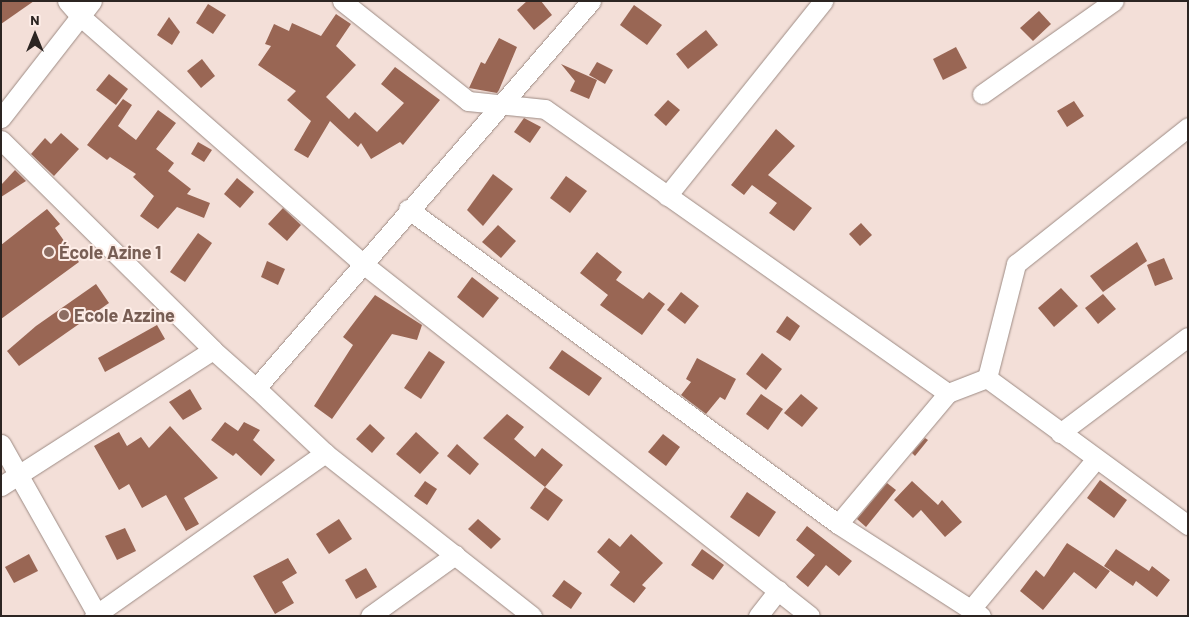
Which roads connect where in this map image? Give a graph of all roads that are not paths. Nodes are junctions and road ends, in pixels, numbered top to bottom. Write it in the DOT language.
graph roads {
  1 [pos="68,1"];
  2 [pos="92,1"];
  3 [pos="342,1"];
  4 [pos="591,1"];
  5 [pos="823,1"];
  6 [pos="1114,1"];
  7 [pos="80,16"];
  8 [pos="982,94"];
  9 [pos="498,104"];
  10 [pos="1,118"];
  11 [pos="1188,127"];
  12 [pos="1,140"];
  13 [pos="667,196"];
  14 [pos="408,209"];
  15 [pos="362,263"];
  16 [pos="1188,337"];
  17 [pos="214,350"];
  18 [pos="987,378"];
  19 [pos="256,388"];
  20 [pos="948,393"];
  21 [pos="1060,433"];
  22 [pos="1,444"];
  23 [pos="325,453"];
  24 [pos="1095,460"];
  25 [pos="20,473"];
  26 [pos="1,486"];
  27 [pos="838,524"];
  28 [pos="1188,525"];
  29 [pos="455,555"];
  30 [pos="778,590"];
  31 [pos="976,612"];
  32 [pos="96,615"];
  33 [pos="370,616"];
  34 [pos="532,616"];
  35 [pos="758,616"];
  36 [pos="810,616"];
  1 -- 7 [label="street"];
  2 -- 7 [label="street"];
  3 -- 9 [label="street"];
  4 -- 9 [label="street"];
  5 -- 13 [label="street"];
  6 -- 8 [label="street"];
  7 -- 10 [label="street"];
  7 -- 15 [label="street"];
  9 -- 13 [label="street"];
  9 -- 14 [label="street"];
  11 -- 18 [label="street"];
  12 -- 17 [label="street"];
  13 -- 20 [label="street"];
  14 -- 15 [label="street"];
  14 -- 27 [label="street"];
  15 -- 19 [label="street"];
  15 -- 30 [label="street"];
  16 -- 21 [label="street"];
  17 -- 19 [label="street"];
  17 -- 25 [label="street"];
  18 -- 20 [label="street"];
  18 -- 21 [label="street"];
  19 -- 23 [label="street"];
  20 -- 27 [label="street"];
  21 -- 24 [label="street"];
  22 -- 25 [label="street"];
  23 -- 29 [label="street"];
  23 -- 32 [label="street"];
  24 -- 28 [label="street"];
  24 -- 31 [label="street"];
  25 -- 26 [label="street"];
  25 -- 32 [label="street"];
  27 -- 31 [label="street"];
  29 -- 33 [label="street"];
  29 -- 34 [label="street"];
  30 -- 35 [label="street"];
  30 -- 36 [label="street"];
}
